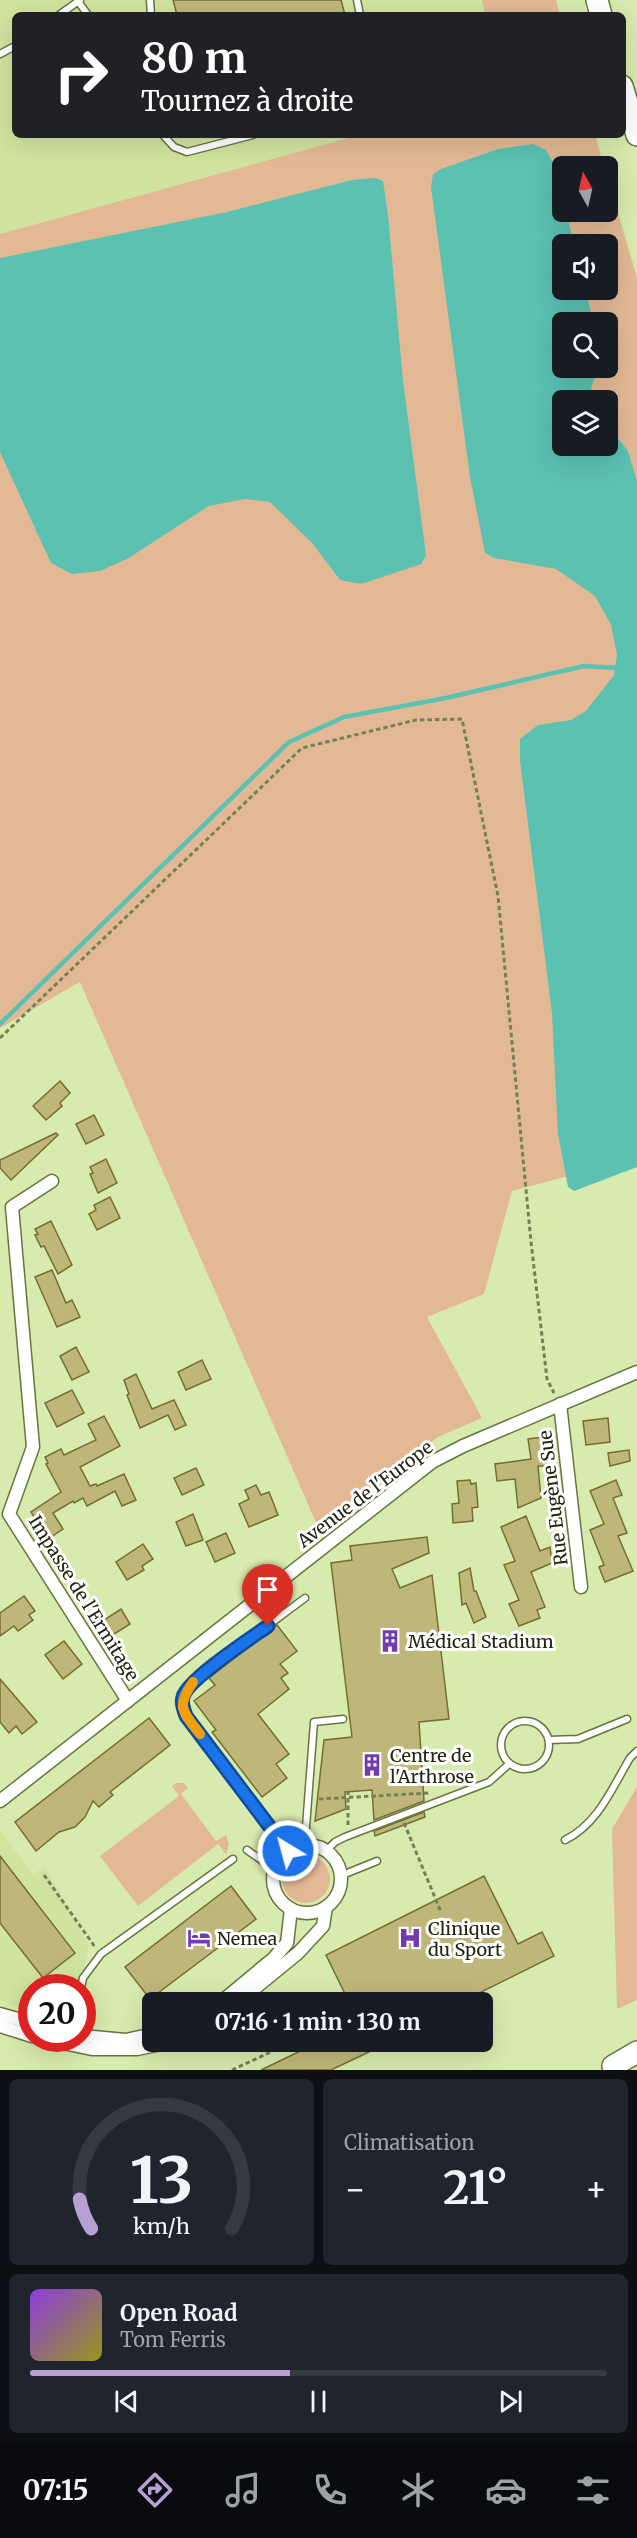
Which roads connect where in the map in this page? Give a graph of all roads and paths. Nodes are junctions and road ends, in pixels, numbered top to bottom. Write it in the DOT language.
graph roads {
  1 [pos="79,0"];
  2 [pos="64,12"];
  3 [pos="626,99"];
  4 [pos="637,135"];
  5 [pos="166,138"];
  6 [pos="241,138"];
  7 [pos="0,1038"];
  8 [pos="52,1181"];
  9 [pos="637,1372"];
  10 [pos="560,1404"];
  11 [pos="581,1587"];
  12 [pos="305,1598"];
  13 [pos="128,1701"];
  14 [pos="343,1719"];
  15 [pos="627,1719"];
  16 [pos="549,1740"];
  17 [pos="637,1751"];
  18 [pos="509,1764"];
  19 [pos="348,1792"];
  20 [pos="431,1792"];
  21 [pos="348,1798"];
  22 [pos="314,1799"];
  23 [pos="0,1801"];
  24 [pos="401,1816"];
  25 [pos="348,1825"];
  26 [pos="565,1840"];
  27 [pos="293,1848"];
  28 [pos="248,1850"];
  29 [pos="326,1851"];
  30 [pos="233,1859"];
  31 [pos="377,1861"];
  32 [pos="274,1869"];
  33 [pos="44,1875"];
  34 [pos="340,1876"];
  35 [pos="326,1907"];
  36 [pos="291,1909"];
  37 [pos="441,1912"];
  38 [pos="101,1954"];
  39 [pos="86,1974"];
  40 [pos="233,1992"];
  41 [pos="251,1992"];
  42 [pos="0,2014"];
  43 [pos="18,2019"];
  44 [pos="0,2026"];
  45 [pos="18,2032"];
  46 [pos="142,2036"];
  47 [pos="96,2037"];
  48 [pos="142,2048"];
  49 [pos="96,2049"];
  50 [pos="271,2052"];
  51 [pos="637,2052"];
  52 [pos="613,2066"];
  53 [pos="232,2070"];
  1 -- 2 [label="lane"];
  3 -- 4 [label="highway"];
  5 -- 6 [label="lane"];
  7 -- 10 [label="path"];
  8 -- 13 [label="street, Impasse de l'Ermitage"];
  9 -- 10 [label="street, Avenue de l'Europe"];
  10 -- 11 [label="street, Rue Eugène Sue"];
  10 -- 13 [label="street, Avenue de l'Europe"];
  12 -- 27 [label="lane"];
  13 -- 23 [label="street, Avenue de l'Europe"];
  14 -- 27 [label="lane"];
  15 -- 16 [label="lane"];
  16 -- 18 [label="lane"];
  16 -- 18 [label="lane"];
  17 -- 26 [label="lane"];
  18 -- 24 [label="lane"];
  19 -- 21 [label="path"];
  20 -- 21 [label="path"];
  21 -- 22 [label="path"];
  21 -- 25 [label="path"];
  24 -- 29 [label="lane"];
  24 -- 37 [label="path"];
  27 -- 29 [label="street"];
  27 -- 32 [label="street"];
  28 -- 32 [label="lane"];
  29 -- 34 [label="street"];
  30 -- 38 [label="lane"];
  31 -- 34 [label="lane"];
  32 -- 36 [label="street"];
  33 -- 38 [label="path"];
  34 -- 35 [label="street"];
  35 -- 36 [label="street"];
  35 -- 41 [label="street"];
  36 -- 40 [label="street"];
  38 -- 39 [label="lane"];
  42 -- 43 [label="street"];
  44 -- 45 [label="street"];
  46 -- 47 [label="street"];
  48 -- 49 [label="street"];
  50 -- 53 [label="path"];
  51 -- 52 [label="highway"];
}
